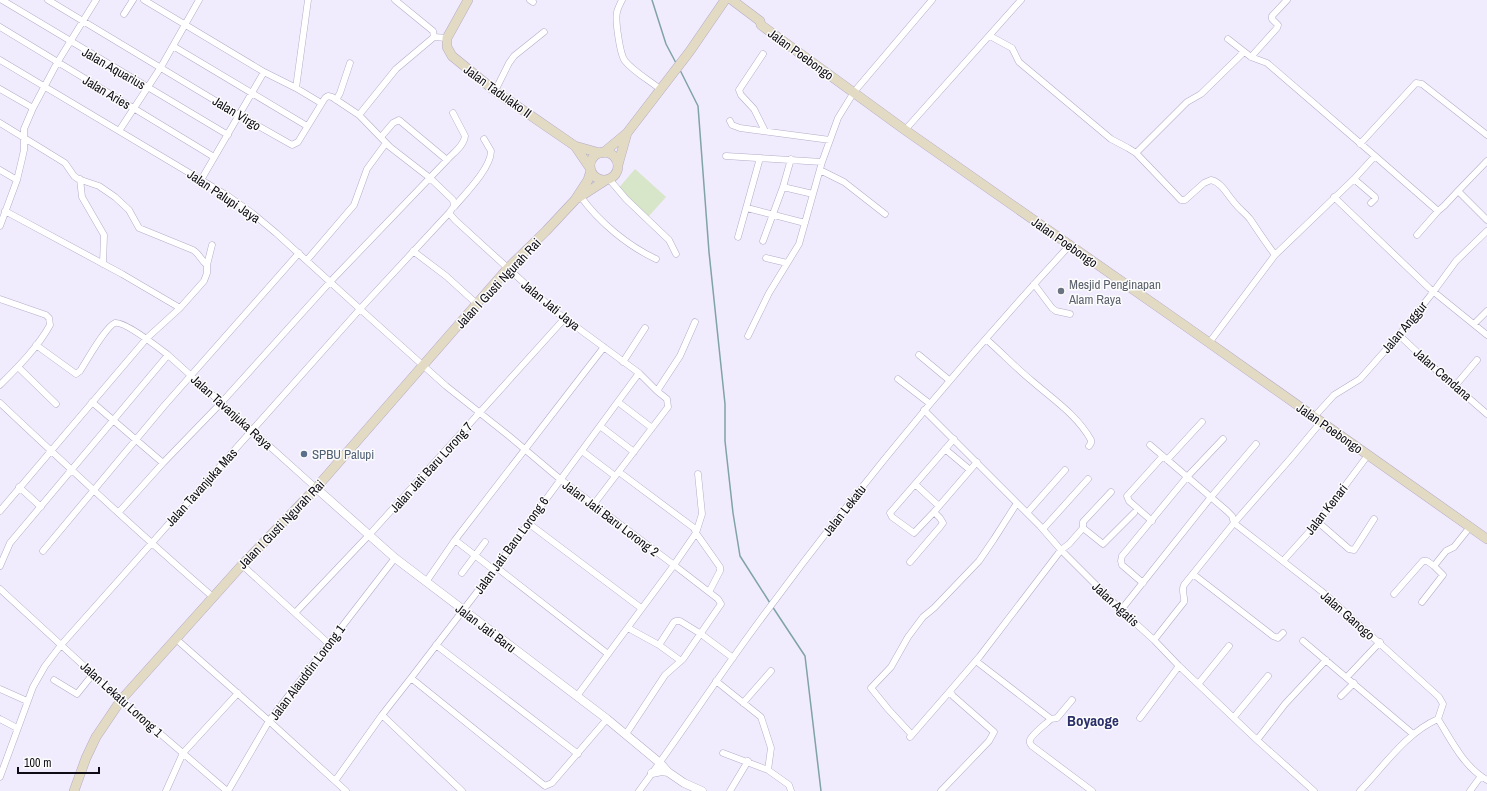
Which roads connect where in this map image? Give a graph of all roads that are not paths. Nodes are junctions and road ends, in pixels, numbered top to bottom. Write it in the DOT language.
graph roads {
  1 [pos="2,0"];
  2 [pos="48,0"];
  3 [pos="96,0"];
  4 [pos="133,0"];
  5 [pos="144,0"];
  6 [pos="199,0"];
  7 [pos="308,0"];
  8 [pos="396,0"];
  9 [pos="468,0"];
  10 [pos="622,0"];
  11 [pos="726,0"];
  12 [pos="932,0"];
  13 [pos="1021,0"];
  14 [pos="1287,0"];
  15 [pos="124,14"];
  16 [pos="83,21"];
  17 [pos="185,25"];
  18 [pos="0,27"];
  19 [pos="544,32"];
  20 [pos="990,36"];
  21 [pos="434,37"];
  22 [pos="447,38"];
  23 [pos="1228,39"];
  24 [pos="70,42"];
  25 [pos="173,46"];
  26 [pos="1244,52"];
  27 [pos="763,54"];
  28 [pos="1251,57"];
  29 [pos="0,60"];
  30 [pos="57,63"];
  31 [pos="350,63"];
  32 [pos="161,67"];
  33 [pos="264,72"];
  34 [pos="45,87"];
  35 [pos="147,87"];
  36 [pos="296,88"];
  37 [pos="0,89"];
  38 [pos="660,89"];
  39 [pos="495,91"];
  40 [pos="854,92"];
  41 [pos="252,94"];
  42 [pos="336,100"];
  43 [pos="321,103"];
  44 [pos="33,108"];
  45 [pos="134,108"];
  46 [pos="454,113"];
  47 [pos="239,115"];
  48 [pos="359,115"];
  49 [pos="730,121"];
  50 [pos="0,123"];
  51 [pos="307,126"];
  52 [pos="905,130"];
  53 [pos="119,131"];
  54 [pos="765,131"];
  55 [pos="627,133"];
  56 [pos="228,135"];
  57 [pos="1487,135"];
  58 [pos="381,137"];
  59 [pos="24,138"];
  60 [pos="484,139"];
  61 [pos="830,140"];
  62 [pos="386,142"];
  63 [pos="1360,144"];
  64 [pos="575,146"];
  65 [pos="601,153"];
  66 [pos="1136,153"];
  67 [pos="726,156"];
  68 [pos="1375,156"];
  69 [pos="214,157"];
  70 [pos="760,158"];
  71 [pos="791,159"];
  72 [pos="447,160"];
  73 [pos="1487,161"];
  74 [pos="822,162"];
  75 [pos="618,165"];
  76 [pos="591,169"];
  77 [pos="0,170"];
  78 [pos="820,170"];
  79 [pos="430,178"];
  80 [pos="80,179"];
  81 [pos="1354,179"];
  82 [pos="17,180"];
  83 [pos="201,180"];
  84 [pos="607,180"];
  85 [pos="783,187"];
  86 [pos="1458,191"];
  87 [pos="813,194"];
  88 [pos="1334,197"];
  89 [pos="578,198"];
  90 [pos="1371,203"];
  91 [pos="453,208"];
  92 [pos="747,208"];
  93 [pos="1438,211"];
  94 [pos="5,212"];
  95 [pos="449,214"];
  96 [pos="885,214"];
  97 [pos="773,215"];
  98 [pos="1487,220"];
  99 [pos="805,223"];
  100 [pos="0,226"];
  101 [pos="1487,231"];
  102 [pos="1416,235"];
  103 [pos="738,237"];
  104 [pos="763,241"];
  105 [pos="212,245"];
  106 [pos="1070,246"];
  107 [pos="413,252"];
  108 [pos="299,253"];
  109 [pos="676,254"];
  110 [pos="1275,255"];
  111 [pos="766,258"];
  112 [pos="656,259"];
  113 [pos="307,260"];
  114 [pos="787,263"];
  115 [pos="103,264"];
  116 [pos="207,265"];
  117 [pos="508,268"];
  118 [pos="330,282"];
  119 [pos="1034,284"];
  120 [pos="1434,291"];
  121 [pos="0,299"];
  122 [pos="477,304"];
  123 [pos="180,308"];
  124 [pos="360,310"];
  125 [pos="1487,311"];
  126 [pos="1070,314"];
  127 [pos="565,318"];
  128 [pos="695,322"];
  129 [pos="1474,324"];
  130 [pos="645,328"];
  131 [pos="1399,335"];
  132 [pos="1487,335"];
  133 [pos="748,336"];
  134 [pos="147,338"];
  135 [pos="986,339"];
  136 [pos="1209,343"];
  137 [pos="36,345"];
  138 [pos="604,347"];
  139 [pos="168,355"];
  140 [pos="919,355"];
  141 [pos="1477,360"];
  142 [pos="623,362"];
  143 [pos="423,366"];
  144 [pos="18,367"];
  145 [pos="639,373"];
  146 [pos="191,376"];
  147 [pos="898,378"];
  148 [pos="949,380"];
  149 [pos="0,385"];
  150 [pos="1455,386"];
  151 [pos="656,391"];
  152 [pos="92,402"];
  153 [pos="618,402"];
  154 [pos="0,403"];
  155 [pos="221,403"];
  156 [pos="929,403"];
  157 [pos="56,404"];
  158 [pos="924,410"];
  159 [pos="480,413"];
  160 [pos="1487,414"];
  161 [pos="1318,419"];
  162 [pos="114,421"];
  163 [pos="1202,422"];
  164 [pos="600,426"];
  165 [pos="652,428"];
  166 [pos="252,431"];
  167 [pos="136,439"];
  168 [pos="954,439"];
  169 [pos="1223,439"];
  170 [pos="1256,444"];
  171 [pos="1150,445"];
  172 [pos="1089,446"];
  173 [pos="525,449"];
  174 [pos="945,449"];
  175 [pos="51,450"];
  176 [pos="582,451"];
  177 [pos="634,452"];
  178 [pos="1368,455"];
  179 [pos="1165,458"];
  180 [pos="977,462"];
  181 [pos="163,463"];
  182 [pos="970,470"];
  183 [pos="1065,470"];
  184 [pos="72,471"];
  185 [pos="617,474"];
  186 [pos="698,474"];
  187 [pos="1187,477"];
  188 [pos="560,479"];
  189 [pos="1088,479"];
  190 [pos="915,484"];
  191 [pos="19,488"];
  192 [pos="316,488"];
  193 [pos="94,490"];
  194 [pos="1111,492"];
  195 [pos="1211,497"];
  196 [pos="1017,503"];
  197 [pos="594,504"];
  198 [pos="939,506"];
  199 [pos="41,507"];
  200 [pos="0,511"];
  201 [pos="119,512"];
  202 [pos="934,512"];
  203 [pos="1027,513"];
  204 [pos="1134,513"];
  205 [pos="1374,519"];
  206 [pos="1152,521"];
  207 [pos="1234,522"];
  208 [pos="1318,522"];
  209 [pos="528,523"];
  210 [pos="1470,527"];
  211 [pos="1083,528"];
  212 [pos="1042,529"];
  213 [pos="696,533"];
  214 [pos="370,534"];
  215 [pos="1487,539"];
  216 [pos="455,540"];
  217 [pos="485,542"];
  218 [pos="151,544"];
  219 [pos="1060,550"];
  220 [pos="42,551"];
  221 [pos="475,555"];
  222 [pos="395,558"];
  223 [pos="910,562"];
  224 [pos="1283,562"];
  225 [pos="242,564"];
  226 [pos="674,565"];
  227 [pos="0,566"];
  228 [pos="1434,566"];
  229 [pos="495,569"];
  230 [pos="462,573"];
  231 [pos="1193,574"];
  232 [pos="426,582"];
  233 [pos="1143,583"];
  234 [pos="0,589"];
  235 [pos="709,592"];
  236 [pos="1394,594"];
  237 [pos="213,597"];
  238 [pos="1422,602"];
  239 [pos="641,608"];
  240 [pos="464,610"];
  241 [pos="1121,610"];
  242 [pos="295,613"];
  243 [pos="628,628"];
  244 [pos="1283,633"];
  245 [pos="701,634"];
  246 [pos="176,639"];
  247 [pos="1154,640"];
  248 [pos="1303,641"];
  249 [pos="1380,642"];
  250 [pos="328,643"];
  251 [pos="61,645"];
  252 [pos="436,645"];
  253 [pos="659,645"];
  254 [pos="1229,646"];
  255 [pos="608,654"];
  256 [pos="733,658"];
  257 [pos="1326,660"];
  258 [pos="681,661"];
  259 [pos="976,661"];
  260 [pos="1179,666"];
  261 [pos="771,671"];
  262 [pos="93,674"];
  263 [pos="1268,676"];
  264 [pos="411,678"];
  265 [pos="1347,678"];
  266 [pos="54,680"];
  267 [pos="716,681"];
  268 [pos="1199,683"];
  269 [pos="1354,683"];
  270 [pos="0,689"];
  271 [pos="950,691"];
  272 [pos="238,693"];
  273 [pos="577,696"];
  274 [pos="1342,696"];
  275 [pos="121,700"];
  276 [pos="1072,700"];
  277 [pos="27,701"];
  278 [pos="743,703"];
  279 [pos="382,715"];
  280 [pos="1234,717"];
  281 [pos="1140,718"];
  282 [pos="0,719"];
  283 [pos="607,719"];
  284 [pos="1052,719"];
  285 [pos="1438,719"];
  286 [pos="269,721"];
  287 [pos="17,728"];
  288 [pos="626,734"];
  289 [pos="1413,734"];
  290 [pos="1257,740"];
  291 [pos="183,753"];
  292 [pos="723,753"];
  293 [pos="578,754"];
  294 [pos="748,761"];
  295 [pos="660,763"];
  296 [pos="768,770"];
  297 [pos="668,772"];
  298 [pos="652,773"];
  299 [pos="0,777"];
  300 [pos="1484,778"];
  301 [pos="334,781"];
  302 [pos="458,790"];
  303 [pos="641,790"];
  304 [pos="74,791"];
  305 [pos="166,791"];
  306 [pos="227,791"];
  307 [pos="346,791"];
  308 [pos="702,791"];
  309 [pos="730,791"];
  310 [pos="791,791"];
  311 [pos="941,791"];
  312 [pos="1092,791"];
  313 [pos="1314,791"];
  314 [pos="1360,791"];
  315 [pos="1470,791"];
  1 -- 24 [label="street, Jalan Aquarius"];
  2 -- 16 [label="street, Jalan Virgo"];
  3 -- 16 [label="street"];
  4 -- 15 [label="street"];
  5 -- 17 [label="street"];
  6 -- 17 [label="street"];
  7 -- 36 [label="street"];
  8 -- 21 [label="street"];
  9 -- 22 [label="main road"];
  10 -- 38 [label="street"];
  11 -- 38 [label="main road"];
  11 -- 40 [label="main road, Jalan Poebongo"];
  12 -- 40 [label="street"];
  13 -- 20 [label="street"];
  14 -- 28 [label="street"];
  16 -- 24 [label="street"];
  16 -- 32 [label="street, Jalan Virgo"];
  17 -- 25 [label="street"];
  17 -- 33 [label="street"];
  18 -- 30 [label="street, Jalan Aries"];
  19 -- 39 [label="street"];
  20 -- 52 [label="street"];
  20 -- 66 [label="street"];
  21 -- 22 [label="street"];
  21 -- 48 [label="street"];
  22 -- 39 [label="main road, Jalan Tadulako II"];
  23 -- 26 [label="street"];
  24 -- 30 [label="street"];
  24 -- 35 [label="street, Jalan Aquarius"];
  25 -- 32 [label="street"];
  25 -- 41 [label="street, Jalan Virgo"];
  26 -- 28 [label="street"];
  26 -- 66 [label="street"];
  27 -- 54 [label="street"];
  28 -- 63 [label="street"];
  29 -- 34 [label="street, Jalan Palupi Jaya"];
  30 -- 34 [label="street"];
  30 -- 45 [label="street, Jalan Aries"];
  31 -- 42 [label="street"];
  32 -- 35 [label="street"];
  32 -- 47 [label="street, Jalan Virgo"];
  33 -- 36 [label="street"];
  33 -- 41 [label="street"];
  34 -- 44 [label="street"];
  34 -- 53 [label="street, Jalan Palupi Jaya"];
  35 -- 45 [label="street"];
  35 -- 56 [label="street, Jalan Aquarius"];
  36 -- 43 [label="street"];
  37 -- 44 [label="street"];
  38 -- 55 [label="main road"];
  39 -- 64 [label="main road, Jalan Tadulako II"];
  40 -- 52 [label="main road, Jalan Poebongo"];
  40 -- 61 [label="street"];
  41 -- 47 [label="street"];
  41 -- 51 [label="street, Jalan Virgo"];
  42 -- 43 [label="street"];
  42 -- 48 [label="street"];
  43 -- 51 [label="street, Jalan Virgo"];
  44 -- 59 [label="street"];
  45 -- 53 [label="street"];
  45 -- 69 [label="street, Jalan Aries"];
  46 -- 72 [label="street"];
  47 -- 51 [label="street, Jalan Virgo"];
  47 -- 56 [label="street"];
  48 -- 58 [label="street"];
  49 -- 54 [label="street"];
  50 -- 59 [label="street"];
  52 -- 106 [label="main road, Jalan Poebongo"];
  53 -- 83 [label="street, Jalan Palupi Jaya"];
  54 -- 61 [label="street"];
  55 -- 65 [label="main road"];
  55 -- 75 [label="main road"];
  56 -- 69 [label="street"];
  57 -- 63 [label="street"];
  58 -- 62 [label="street"];
  58 -- 72 [label="street"];
  59 -- 80 [label="street"];
  59 -- 82 [label="street"];
  60 -- 91 [label="street"];
  61 -- 74 [label="street"];
  62 -- 79 [label="street"];
  62 -- 113 [label="street"];
  63 -- 68 [label="street"];
  64 -- 65 [label="main road, Jalan Tadulako II"];
  64 -- 76 [label="main road"];
  65 -- 75 [label="main road"];
  65 -- 76 [label="main road"];
  66 -- 110 [label="street"];
  67 -- 70 [label="street"];
  68 -- 81 [label="street"];
  68 -- 93 [label="street"];
  69 -- 83 [label="street"];
  70 -- 71 [label="street"];
  70 -- 92 [label="street"];
  71 -- 74 [label="street"];
  71 -- 85 [label="street"];
  72 -- 79 [label="street"];
  73 -- 86 [label="street"];
  74 -- 78 [label="street"];
  75 -- 84 [label="main road"];
  76 -- 84 [label="main road"];
  76 -- 89 [label="main road, Jalan I Gusti Ngurah Rai"];
  77 -- 82 [label="street"];
  78 -- 87 [label="street"];
  78 -- 96 [label="street"];
  79 -- 91 [label="street"];
  79 -- 118 [label="street"];
  80 -- 115 [label="street"];
  80 -- 116 [label="street"];
  81 -- 88 [label="street"];
  81 -- 90 [label="street"];
  82 -- 94 [label="street"];
  83 -- 108 [label="street, Jalan Palupi Jaya"];
  84 -- 89 [label="main road, Jalan I Gusti Ngurah Rai"];
  84 -- 109 [label="street"];
  85 -- 87 [label="street"];
  85 -- 97 [label="street"];
  86 -- 93 [label="street"];
  86 -- 98 [label="street"];
  87 -- 99 [label="street"];
  88 -- 110 [label="street"];
  88 -- 120 [label="street"];
  89 -- 112 [label="street"];
  89 -- 117 [label="main road, Jalan I Gusti Ngurah Rai"];
  91 -- 95 [label="street"];
  92 -- 97 [label="street"];
  92 -- 103 [label="street"];
  93 -- 102 [label="street"];
  94 -- 100 [label="street"];
  94 -- 115 [label="street"];
  95 -- 107 [label="street, Jalan Tavanjuka Mas"];
  95 -- 117 [label="street, Jalan Jati Jaya"];
  97 -- 99 [label="street"];
  97 -- 104 [label="street"];
  99 -- 114 [label="street"];
  101 -- 120 [label="street, Jalan Anggur"];
  105 -- 116 [label="street"];
  106 -- 119 [label="street, Jalan Lekatu"];
  106 -- 136 [label="main road, Jalan Poebongo"];
  107 -- 122 [label="street"];
  107 -- 124 [label="street, Jalan Tavanjuka Mas"];
  108 -- 113 [label="street, Jalan Palupi Jaya"];
  108 -- 146 [label="street"];
  110 -- 136 [label="street"];
  111 -- 114 [label="street"];
  113 -- 118 [label="street, Jalan Palupi Jaya"];
  114 -- 133 [label="street"];
  115 -- 123 [label="street"];
  116 -- 123 [label="street"];
  117 -- 122 [label="main road, Jalan I Gusti Ngurah Rai"];
  117 -- 127 [label="street, Jalan Jati Jaya"];
  118 -- 124 [label="street, Jalan Palupi Jaya"];
  118 -- 155 [label="street"];
  119 -- 126 [label="street"];
  119 -- 135 [label="street, Jalan Lekatu"];
  120 -- 129 [label="street"];
  120 -- 131 [label="street, Jalan Anggur"];
  121 -- 137 [label="street"];
  122 -- 143 [label="main road, Jalan I Gusti Ngurah Rai"];
  123 -- 134 [label="street"];
  124 -- 143 [label="street, Jalan Palupi Jaya"];
  124 -- 166 [label="street, Jalan Tavanjuka Mas"];
  125 -- 129 [label="street"];
  127 -- 138 [label="street, Jalan Jati Jaya"];
  127 -- 159 [label="street, Jalan Jati Baru Lorong 7"];
  128 -- 151 [label="street"];
  129 -- 132 [label="street"];
  130 -- 142 [label="street"];
  131 -- 150 [label="street, Jalan Cendana"];
  131 -- 161 [label="street, Jalan Anggur"];
  134 -- 137 [label="street, Jalan Tavanjuka Raya"];
  134 -- 139 [label="street, Jalan Tavanjuka Raya"];
  134 -- 152 [label="street"];
  135 -- 148 [label="street, Jalan Lekatu"];
  135 -- 172 [label="street"];
  136 -- 161 [label="main road, Jalan Poebongo"];
  137 -- 144 [label="street"];
  138 -- 142 [label="street, Jalan Jati Jaya"];
  138 -- 173 [label="street"];
  139 -- 146 [label="street, Jalan Tavanjuka Raya"];
  139 -- 162 [label="street"];
  140 -- 148 [label="street"];
  141 -- 150 [label="street"];
  142 -- 145 [label="street, Jalan Jati Jaya"];
  143 -- 159 [label="street, Jalan Jati Baru Lorong 2"];
  143 -- 192 [label="main road, Jalan I Gusti Ngurah Rai"];
  144 -- 149 [label="street"];
  144 -- 157 [label="street"];
  145 -- 151 [label="street, Jalan Jati Jaya"];
  145 -- 153 [label="street, Jalan Jati Baru Lorong 6"];
  146 -- 155 [label="street, Jalan Tavanjuka Raya"];
  146 -- 167 [label="street"];
  147 -- 156 [label="street"];
  148 -- 156 [label="street, Jalan Lekatu"];
  150 -- 160 [label="street, Jalan Cendana"];
  151 -- 165 [label="street, Jalan Jati Jaya"];
  152 -- 162 [label="street"];
  152 -- 175 [label="street"];
  153 -- 164 [label="street, Jalan Jati Baru Lorong 6"];
  153 -- 165 [label="street"];
  154 -- 175 [label="street"];
  155 -- 166 [label="street, Jalan Tavanjuka Raya"];
  155 -- 181 [label="street"];
  156 -- 158 [label="street, Jalan Lekatu"];
  158 -- 168 [label="street, Jalan Agatis"];
  158 -- 256 [label="street, Jalan Lekatu"];
  159 -- 173 [label="street, Jalan Jati Baru Lorong 2"];
  159 -- 214 [label="street, Jalan Jati Baru Lorong 7"];
  161 -- 178 [label="main road, Jalan Poebongo"];
  161 -- 207 [label="street, Jalan Anggur"];
  162 -- 167 [label="street"];
  162 -- 184 [label="street"];
  163 -- 179 [label="street"];
  164 -- 176 [label="street, Jalan Jati Baru Lorong 6"];
  164 -- 177 [label="street"];
  165 -- 177 [label="street, Jalan Jati Jaya"];
  166 -- 192 [label="street, Jalan Tavanjuka Raya"];
  166 -- 218 [label="street, Jalan Tavanjuka Mas"];
  167 -- 181 [label="street"];
  167 -- 193 [label="street"];
  168 -- 174 [label="street"];
  168 -- 180 [label="street, Jalan Agatis"];
  169 -- 187 [label="street"];
  170 -- 195 [label="street"];
  171 -- 179 [label="street, Jalan Ganogo"];
  173 -- 188 [label="street, Jalan Jati Baru Lorong 2"];
  173 -- 216 [label="street"];
  174 -- 182 [label="street"];
  174 -- 190 [label="street"];
  175 -- 184 [label="street"];
  175 -- 191 [label="street"];
  176 -- 185 [label="street"];
  176 -- 188 [label="street, Jalan Jati Baru Lorong 6"];
  177 -- 185 [label="street, Jalan Jati Jaya"];
  178 -- 208 [label="street, Jalan Kenari"];
  178 -- 210 [label="main road, Jalan Poebongo"];
  179 -- 187 [label="street, Jalan Ganogo"];
  179 -- 206 [label="street"];
  180 -- 182 [label="street"];
  180 -- 196 [label="street, Jalan Agatis"];
  181 -- 201 [label="street"];
  182 -- 198 [label="street"];
  183 -- 203 [label="street"];
  184 -- 193 [label="street"];
  184 -- 199 [label="street"];
  185 -- 197 [label="street, Jalan Jati Jaya"];
  185 -- 213 [label="street"];
  186 -- 213 [label="street"];
  187 -- 195 [label="street, Jalan Ganogo"];
  187 -- 206 [label="street"];
  188 -- 197 [label="street, Jalan Jati Baru Lorong 2"];
  188 -- 209 [label="street, Jalan Jati Baru Lorong 6"];
  189 -- 212 [label="street"];
  190 -- 198 [label="street"];
  190 -- 202 [label="street"];
  191 -- 199 [label="street"];
  191 -- 200 [label="street"];
  192 -- 214 [label="street, Jalan Jati Baru"];
  192 -- 225 [label="main road, Jalan I Gusti Ngurah Rai"];
  193 -- 201 [label="street"];
  193 -- 220 [label="street"];
  194 -- 211 [label="street"];
  195 -- 207 [label="street, Jalan Ganogo"];
  195 -- 233 [label="street"];
  196 -- 203 [label="street, Jalan Agatis"];
  196 -- 271 [label="street"];
  197 -- 226 [label="street, Jalan Jati Baru Lorong 2"];
  198 -- 202 [label="street"];
  199 -- 227 [label="street"];
  201 -- 218 [label="street"];
  202 -- 223 [label="street"];
  203 -- 212 [label="street, Jalan Agatis"];
  204 -- 211 [label="street"];
  205 -- 208 [label="street"];
  206 -- 233 [label="street"];
  207 -- 224 [label="street, Jalan Ganogo"];
  207 -- 231 [label="street, Jalan Anggur"];
  208 -- 224 [label="street, Jalan Kenari"];
  209 -- 229 [label="street, Jalan Jati Baru Lorong 6"];
  209 -- 239 [label="street"];
  210 -- 215 [label="main road, Jalan Poebongo"];
  210 -- 228 [label="street"];
  211 -- 219 [label="street"];
  212 -- 219 [label="street, Jalan Agatis"];
  213 -- 226 [label="street"];
  213 -- 235 [label="street"];
  214 -- 222 [label="street, Jalan Jati Baru"];
  214 -- 242 [label="street, Jalan Jati Baru Lorong 7"];
  216 -- 221 [label="street"];
  216 -- 232 [label="street"];
  217 -- 221 [label="street"];
  218 -- 237 [label="street"];
  218 -- 251 [label="street, Jalan Tavanjuka Mas"];
  219 -- 241 [label="street, Jalan Agatis"];
  219 -- 259 [label="street"];
  221 -- 229 [label="street"];
  221 -- 230 [label="street"];
  222 -- 232 [label="street, Jalan Jati Baru"];
  222 -- 250 [label="street, Jalan Alauddin Lorong 1"];
  224 -- 249 [label="street, Jalan Ganogo"];
  225 -- 237 [label="main road, Jalan I Gusti Ngurah Rai"];
  225 -- 242 [label="street"];
  226 -- 235 [label="street, Jalan Jati Baru Lorong 2"];
  226 -- 239 [label="street"];
  228 -- 236 [label="street"];
  228 -- 238 [label="street"];
  229 -- 240 [label="street, Jalan Jati Baru Lorong 6"];
  229 -- 255 [label="street"];
  231 -- 244 [label="street"];
  231 -- 247 [label="street, Jalan Anggur"];
  232 -- 240 [label="street, Jalan Jati Baru"];
  233 -- 241 [label="street"];
  234 -- 251 [label="street, Jalan Lekatu Lorong 1"];
  235 -- 245 [label="street, Jalan Jati Baru Lorong 2"];
  237 -- 246 [label="main road, Jalan I Gusti Ngurah Rai"];
  239 -- 243 [label="street"];
  240 -- 252 [label="street, Jalan Jati Baru Lorong 6"];
  240 -- 273 [label="street, Jalan Jati Baru"];
  241 -- 247 [label="street, Jalan Agatis"];
  242 -- 250 [label="street"];
  243 -- 253 [label="street"];
  243 -- 255 [label="street"];
  245 -- 253 [label="street"];
  245 -- 256 [label="street"];
  245 -- 258 [label="street"];
  246 -- 272 [label="street"];
  246 -- 275 [label="main road, Jalan I Gusti Ngurah Rai"];
  247 -- 260 [label="street, Jalan Agatis"];
  248 -- 257 [label="street"];
  249 -- 265 [label="street"];
  249 -- 285 [label="street, Jalan Ganogo"];
  250 -- 286 [label="street, Jalan Alauddin Lorong 1"];
  251 -- 262 [label="street, Jalan Lekatu Lorong 1"];
  251 -- 277 [label="street, Jalan Tavanjuka Mas"];
  252 -- 264 [label="street, Jalan Jati Baru Lorong 6"];
  252 -- 293 [label="street"];
  253 -- 258 [label="street"];
  254 -- 268 [label="street"];
  255 -- 273 [label="street"];
  256 -- 267 [label="street, Jalan Lekatu"];
  257 -- 265 [label="street"];
  257 -- 290 [label="street"];
  258 -- 288 [label="street"];
  259 -- 271 [label="street"];
  259 -- 284 [label="street"];
  260 -- 268 [label="street, Jalan Agatis"];
  260 -- 281 [label="street"];
  261 -- 278 [label="street"];
  262 -- 266 [label="street"];
  262 -- 275 [label="street, Jalan Lekatu Lorong 1"];
  263 -- 280 [label="street"];
  264 -- 279 [label="street, Jalan Jati Baru Lorong 6"];
  264 -- 293 [label="street"];
  265 -- 269 [label="street"];
  267 -- 278 [label="street"];
  267 -- 295 [label="street, Jalan Lekatu"];
  268 -- 280 [label="street, Jalan Agatis"];
  269 -- 274 [label="street"];
  269 -- 289 [label="street"];
  270 -- 277 [label="street"];
  271 -- 311 [label="street"];
  272 -- 286 [label="street"];
  272 -- 291 [label="street"];
  273 -- 283 [label="street, Jalan Jati Baru"];
  275 -- 291 [label="street, Jalan Lekatu Lorong 1"];
  275 -- 304 [label="main road, Jalan I Gusti Ngurah Rai"];
  276 -- 284 [label="street"];
  277 -- 287 [label="street, Jalan Tavanjuka Mas"];
  278 -- 296 [label="street"];
  279 -- 301 [label="street, Jalan Jati Baru Lorong 6"];
  279 -- 302 [label="street"];
  280 -- 290 [label="street, Jalan Agatis"];
  282 -- 287 [label="street"];
  283 -- 288 [label="street, Jalan Jati Baru"];
  283 -- 293 [label="street"];
  284 -- 312 [label="street"];
  285 -- 289 [label="street"];
  285 -- 300 [label="street"];
  286 -- 301 [label="street"];
  286 -- 306 [label="street, Jalan Alauddin Lorong 1"];
  287 -- 299 [label="street, Jalan Tavanjuka Mas"];
  288 -- 295 [label="street, Jalan Jati Baru"];
  289 -- 314 [label="street"];
  290 -- 313 [label="street, Jalan Agatis"];
  291 -- 305 [label="street"];
  291 -- 306 [label="street, Jalan Lekatu Lorong 1"];
  292 -- 294 [label="street"];
  294 -- 296 [label="street"];
  294 -- 309 [label="street"];
  295 -- 297 [label="street, Jalan Jati Baru"];
  295 -- 298 [label="street, Jalan Lekatu"];
  296 -- 310 [label="street"];
  297 -- 298 [label="street"];
  297 -- 308 [label="street, Jalan Jati Baru"];
  298 -- 303 [label="street, Jalan Lekatu"];
  300 -- 315 [label="street"];
  301 -- 307 [label="street"];
}
